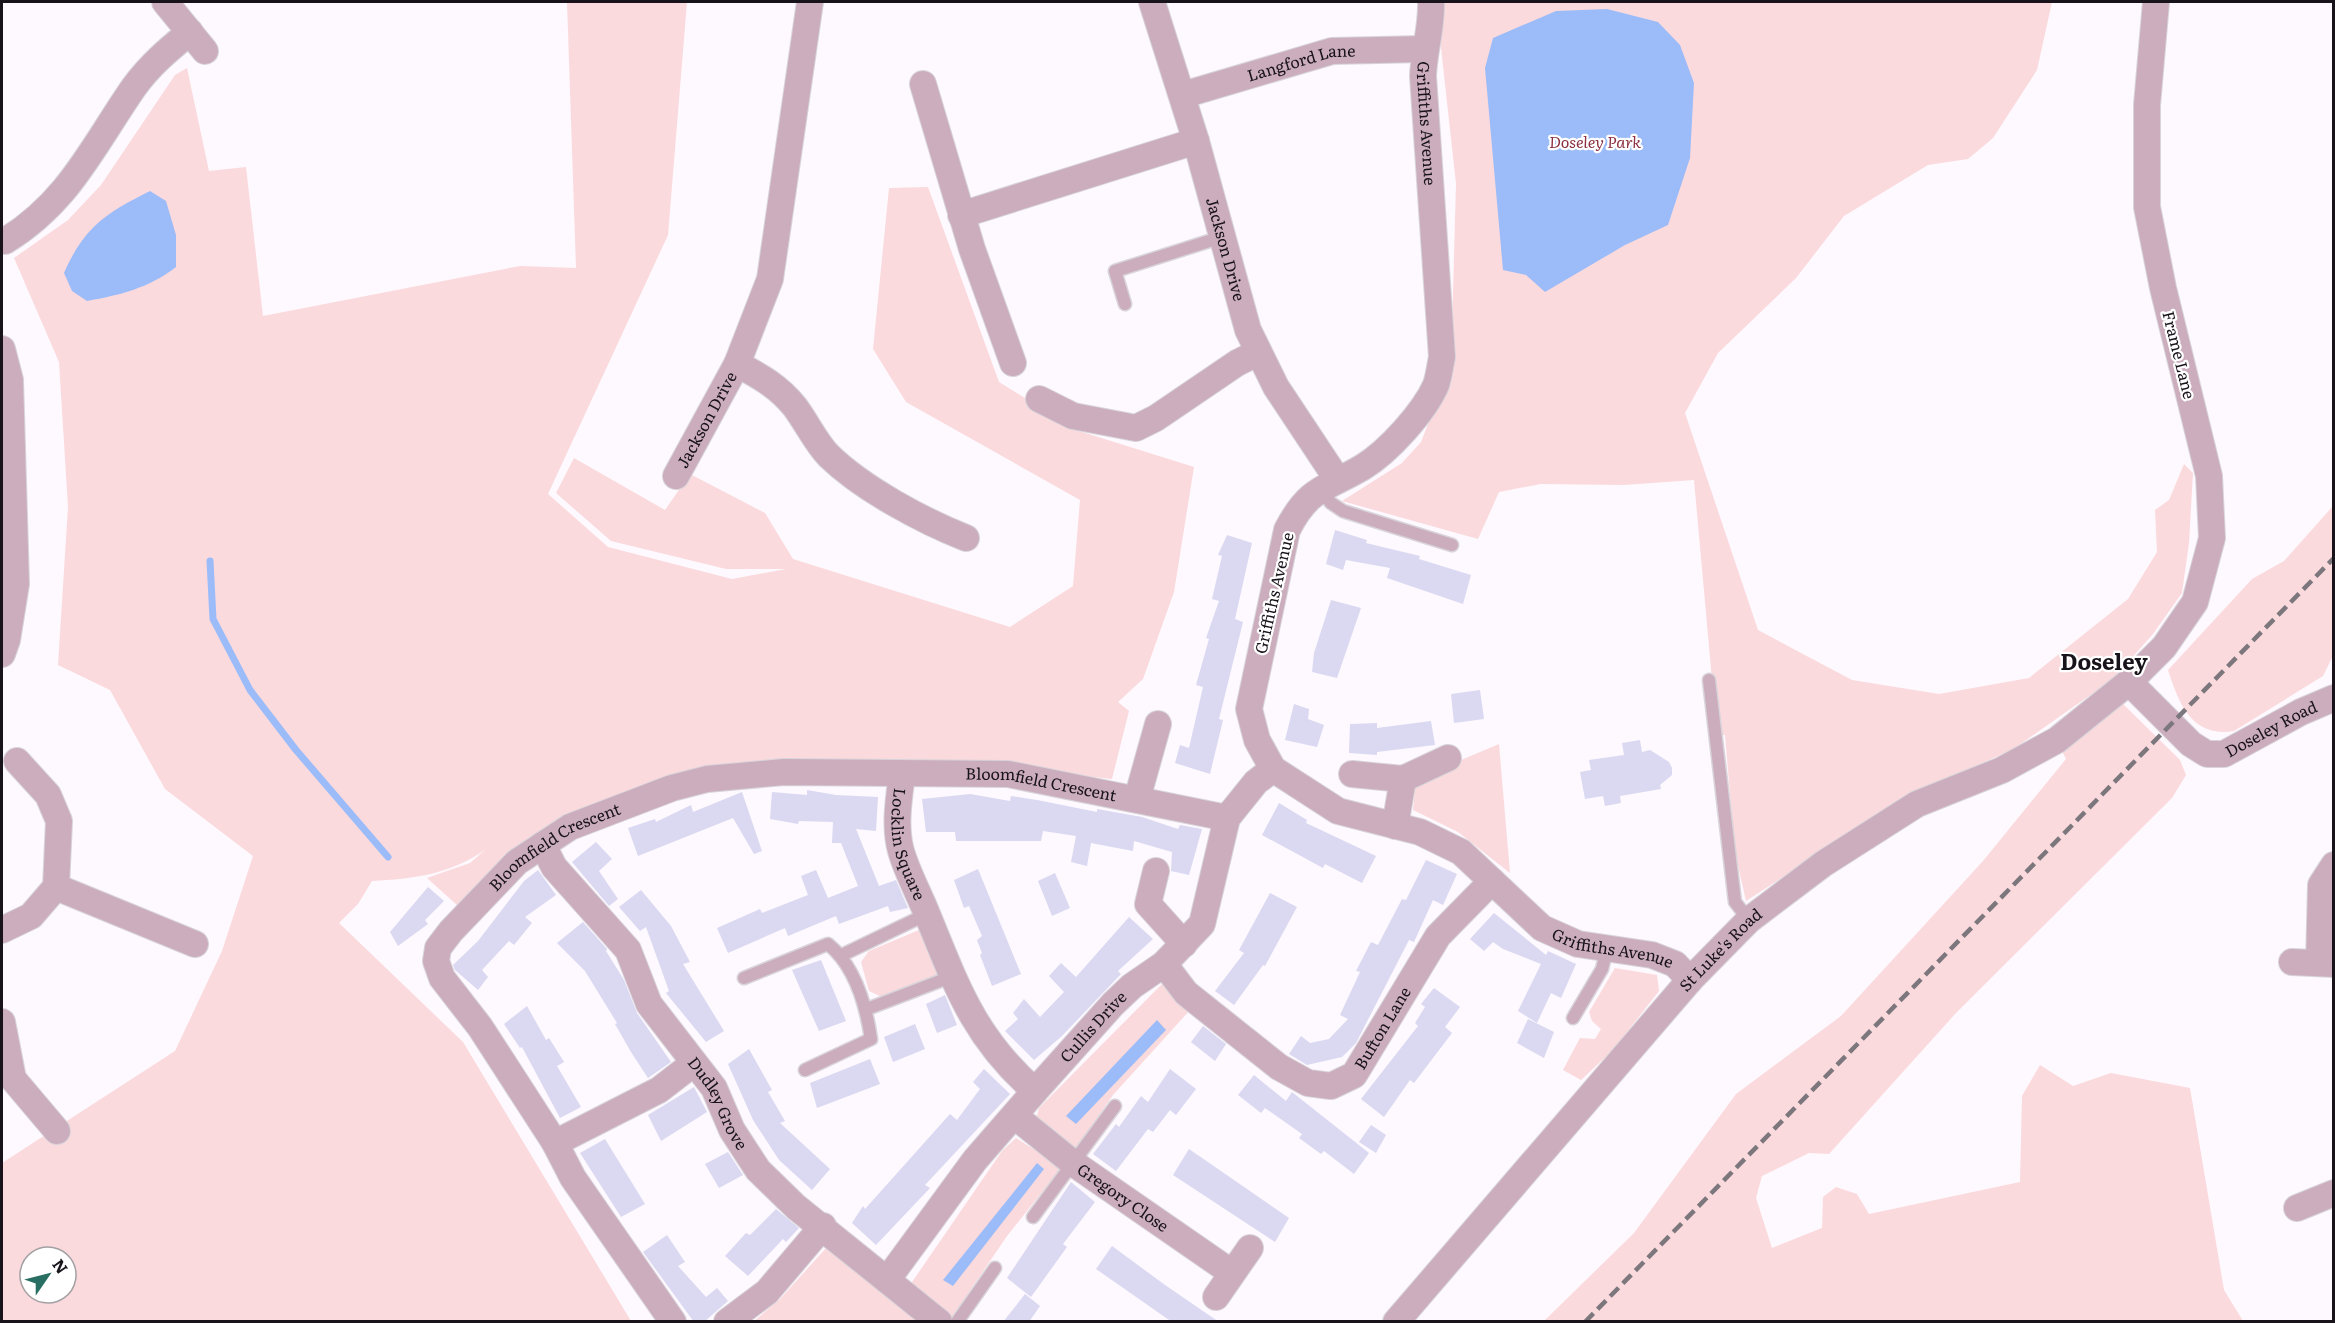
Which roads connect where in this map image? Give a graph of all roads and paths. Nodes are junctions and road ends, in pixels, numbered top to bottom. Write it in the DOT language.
graph roads {
  1 [pos="165,2"];
  2 [pos="810,2"];
  3 [pos="1152,2"];
  4 [pos="1431,2"];
  5 [pos="2156,2"];
  6 [pos="190,32"];
  7 [pos="1424,49"];
  8 [pos="206,51"];
  9 [pos="923,84"];
  10 [pos="1183,95"];
  11 [pos="1196,141"];
  12 [pos="961,215"];
  13 [pos="1222,237"];
  14 [pos="5,241"];
  15 [pos="1125,304"];
  16 [pos="2,349"];
  17 [pos="1257,353"];
  18 [pos="1013,363"];
  19 [pos="737,364"];
  20 [pos="1039,399"];
  21 [pos="8,471"];
  22 [pos="676,476"];
  23 [pos="1329,484"];
  24 [pos="966,538"];
  25 [pos="1452,545"];
  26 [pos="3,644"];
  27 [pos="1709,680"];
  28 [pos="2129,682"];
  29 [pos="2334,699"];
  30 [pos="1158,724"];
  31 [pos="1448,758"];
  32 [pos="17,761"];
  33 [pos="1273,769"];
  34 [pos="902,774"];
  35 [pos="1352,774"];
  36 [pos="1403,779"];
  37 [pos="1137,799"];
  38 [pos="1227,818"];
  39 [pos="1395,826"];
  40 [pos="543,845"];
  41 [pos="2334,866"];
  42 [pos="1156,872"];
  43 [pos="1492,880"];
  44 [pos="56,887"];
  45 [pos="927,914"];
  46 [pos="1749,920"];
  47 [pos="2,930"];
  48 [pos="195,944"];
  49 [pos="1184,944"];
  50 [pos="1607,949"];
  51 [pos="842,955"];
  52 [pos="2292,962"];
  53 [pos="1164,964"];
  54 [pos="2326,964"];
  55 [pos="953,976"];
  56 [pos="744,978"];
  57 [pos="1690,980"];
  58 [pos="867,1009"];
  59 [pos="1573,1018"];
  60 [pos="2,1022"];
  61 [pos="694,1063"];
  62 [pos="805,1070"];
  63 [pos="7,1074"];
  64 [pos="1035,1091"];
  65 [pos="1115,1106"];
  66 [pos="1016,1116"];
  67 [pos="57,1131"];
  68 [pos="555,1143"];
  69 [pos="1073,1163"];
  70 [pos="2334,1193"];
  71 [pos="2297,1208"];
  72 [pos="1032,1217"];
  73 [pos="823,1226"];
  74 [pos="1250,1248"];
  75 [pos="995,1268"];
  76 [pos="1232,1273"];
  77 [pos="887,1280"];
  78 [pos="1216,1297"];
  79 [pos="673,1322"];
  80 [pos="727,1322"];
  81 [pos="939,1322"];
  82 [pos="957,1322"];
  83 [pos="1396,1322"];
  1 -- 6 [label="street"];
  2 -- 19 [label="street, Jackson Drive"];
  3 -- 10 [label="street, Jackson Drive"];
  4 -- 7 [label="street, Griffiths Avenue"];
  5 -- 28 [label="street, Frame Lane"];
  6 -- 8 [label="street"];
  6 -- 14 [label="street"];
  7 -- 10 [label="street, Langford Lane"];
  7 -- 23 [label="street, Griffiths Avenue"];
  9 -- 12 [label="street"];
  10 -- 11 [label="street, Jackson Drive"];
  11 -- 12 [label="street"];
  11 -- 13 [label="street, Jackson Drive"];
  12 -- 18 [label="street"];
  13 -- 15 [label="lane"];
  13 -- 17 [label="street, Jackson Drive"];
  16 -- 21 [label="street"];
  17 -- 20 [label="street"];
  17 -- 23 [label="street, Jackson Drive"];
  19 -- 22 [label="street, Jackson Drive"];
  19 -- 24 [label="street, Jackson Drive"];
  21 -- 26 [label="street"];
  23 -- 25 [label="lane"];
  23 -- 33 [label="street, Griffiths Avenue"];
  27 -- 46 [label="lane"];
  28 -- 29 [label="street, Doseley Road"];
  28 -- 46 [label="street, St Luke's Road"];
  30 -- 37 [label="street, Bloomfield Crescent"];
  31 -- 36 [label="street"];
  32 -- 44 [label="street"];
  33 -- 38 [label="street, Cullis Drive"];
  33 -- 39 [label="street, Griffiths Avenue"];
  34 -- 37 [label="street, Bloomfield Crescent"];
  34 -- 40 [label="street, Bloomfield Crescent"];
  34 -- 45 [label="street, Locklin Square"];
  35 -- 36 [label="street"];
  36 -- 39 [label="street"];
  37 -- 38 [label="street, Bloomfield Crescent"];
  38 -- 49 [label="street, Cullis Drive"];
  39 -- 43 [label="street, Griffiths Avenue"];
  40 -- 61 [label="street, Dudley Grove"];
  40 -- 68 [label="street, Bloomfield Crescent"];
  41 -- 54 [label="street"];
  42 -- 49 [label="street"];
  43 -- 50 [label="street, Griffiths Avenue"];
  43 -- 53 [label="street, Bufton Lane"];
  44 -- 47 [label="street"];
  44 -- 48 [label="street"];
  45 -- 51 [label="lane, Locklin Square"];
  45 -- 55 [label="street, Locklin Square"];
  46 -- 57 [label="street, St Luke's Road"];
  49 -- 53 [label="street, Cullis Drive"];
  50 -- 57 [label="street, Griffiths Avenue"];
  50 -- 59 [label="lane"];
  51 -- 56 [label="lane"];
  51 -- 58 [label="lane"];
  52 -- 54 [label="street"];
  53 -- 64 [label="street, Cullis Drive"];
  55 -- 58 [label="lane"];
  55 -- 64 [label="street, Locklin Square"];
  57 -- 83 [label="street, St Luke's Road"];
  58 -- 62 [label="lane"];
  60 -- 63 [label="street"];
  61 -- 68 [label="street"];
  61 -- 73 [label="street, Dudley Grove"];
  63 -- 67 [label="street"];
  64 -- 66 [label="street, Cullis Drive"];
  65 -- 69 [label="lane"];
  66 -- 69 [label="street, Gregory Close"];
  66 -- 77 [label="street, Cullis Drive"];
  68 -- 79 [label="street, Bloomfield Crescent"];
  69 -- 72 [label="lane"];
  69 -- 76 [label="street, Gregory Close"];
  70 -- 71 [label="street"];
  73 -- 77 [label="street, Dudley Grove"];
  73 -- 80 [label="street"];
  74 -- 76 [label="street"];
  75 -- 82 [label="lane"];
  76 -- 78 [label="street"];
  77 -- 81 [label="street, Dudley Grove"];
}
